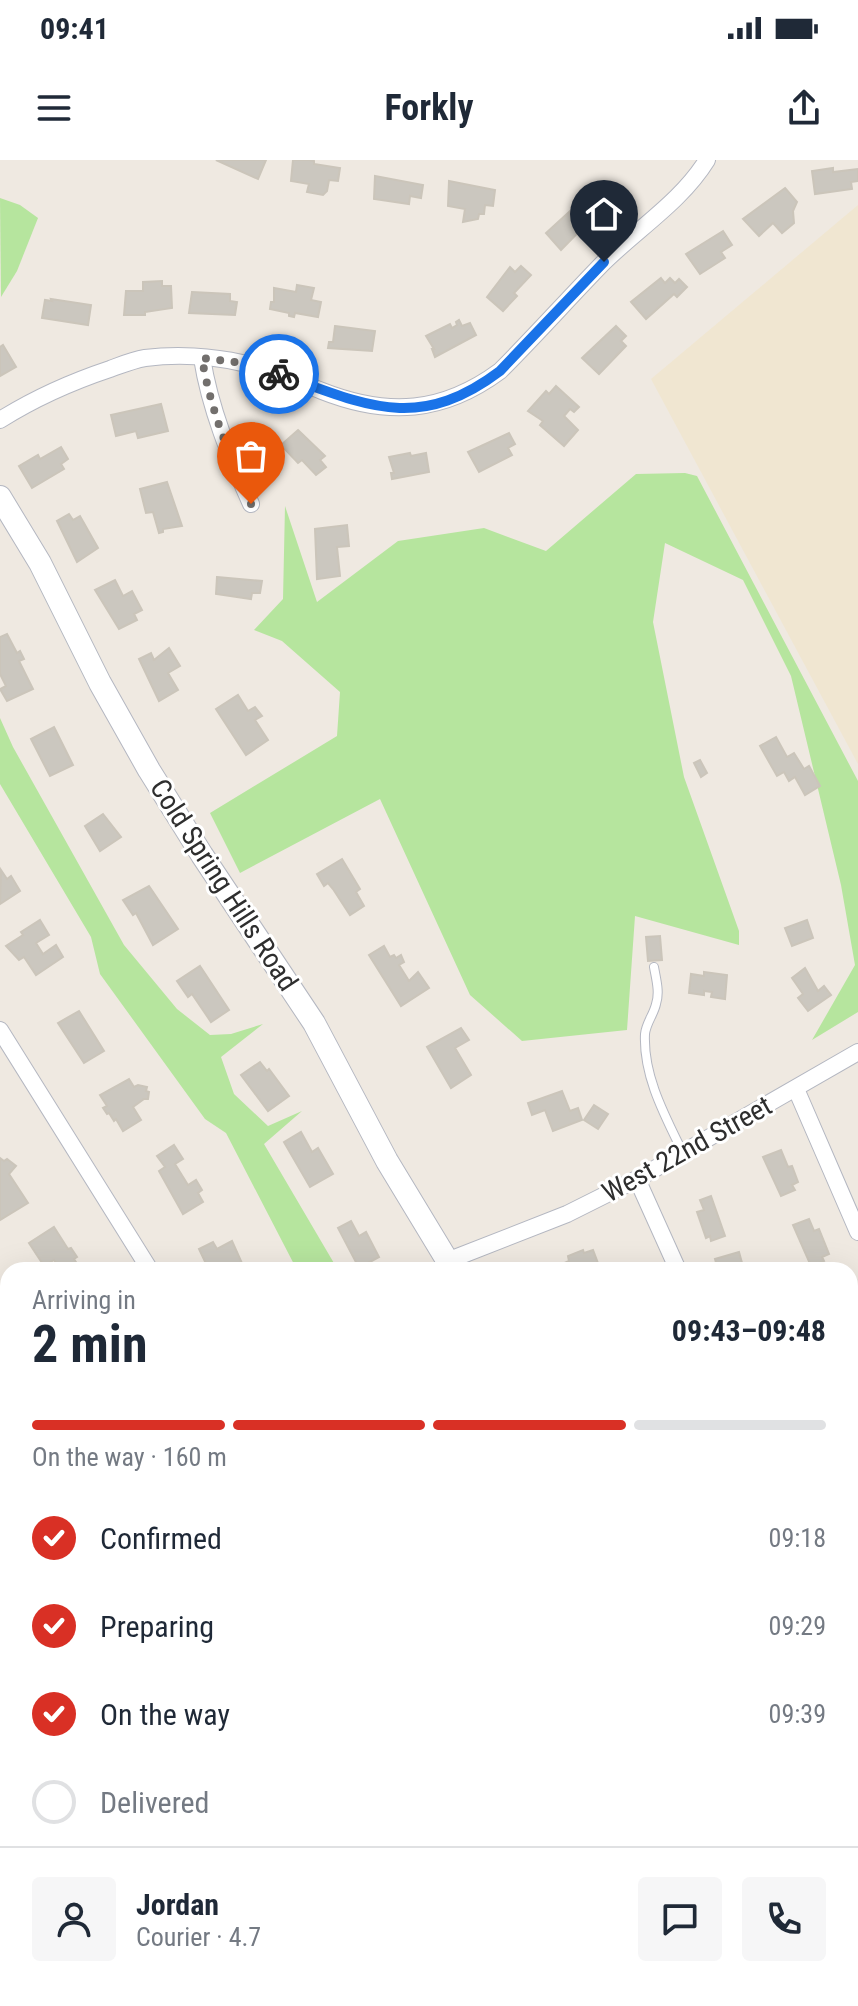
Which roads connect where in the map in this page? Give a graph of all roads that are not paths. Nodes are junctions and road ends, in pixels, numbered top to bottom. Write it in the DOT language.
graph roads {
  1 [pos="707,160"];
  2 [pos="202,358"];
  3 [pos="0,420"];
  4 [pos="0,497"];
  5 [pos="251,504"];
  6 [pos="654,967"];
  7 [pos="0,1030"];
  8 [pos="858,1052"];
  9 [pos="796,1089"];
  10 [pos="683,1154"];
  11 [pos="637,1179"];
  12 [pos="858,1232"];
  13 [pos="145,1262"];
  14 [pos="448,1262"];
  15 [pos="456,1262"];
  16 [pos="674,1262"];
  1 -- 2 [label="street"];
  2 -- 3 [label="street"];
  2 -- 5 [label="street"];
  4 -- 14 [label="street, Cold Spring Hills Road"];
  6 -- 10 [label="lane"];
  7 -- 13 [label="street"];
  8 -- 9 [label="street, West 22nd Street"];
  9 -- 10 [label="street, West 22nd Street"];
  9 -- 12 [label="street"];
  10 -- 11 [label="street, West 22nd Street"];
  11 -- 15 [label="street, West 22nd Street"];
  11 -- 16 [label="street"];
}
